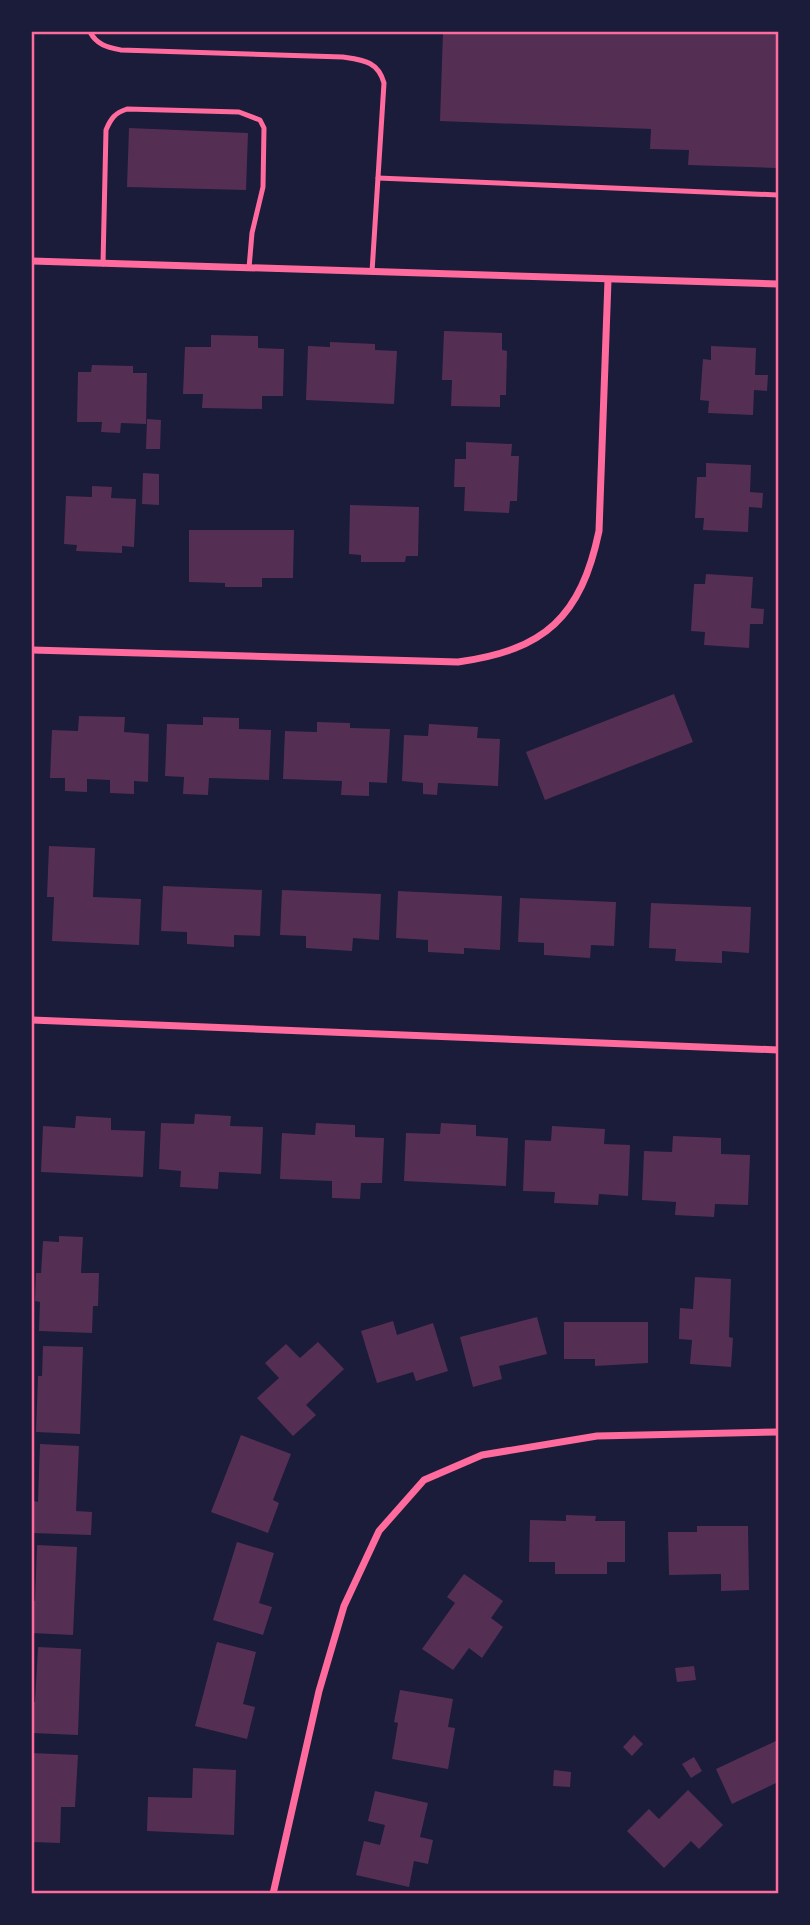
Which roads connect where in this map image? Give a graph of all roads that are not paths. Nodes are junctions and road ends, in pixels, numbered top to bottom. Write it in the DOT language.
graph roads {
  1 [pos="90,32"];
  2 [pos="378,178"];
  3 [pos="779,195"];
  4 [pos="32,261"];
  5 [pos="103,264"];
  6 [pos="248,268"];
  7 [pos="372,272"];
  8 [pos="608,280"];
  9 [pos="779,284"];
  10 [pos="32,650"];
  11 [pos="32,1020"];
  12 [pos="779,1050"];
  13 [pos="779,1432"];
  14 [pos="273,1894"];
  1 -- 2 [label="lane"];
  2 -- 3 [label="lane"];
  2 -- 7 [label="lane"];
  4 -- 5 [label="street"];
  5 -- 6 [label="street"];
  5 -- 6 [label="lane"];
  6 -- 7 [label="street"];
  7 -- 8 [label="street"];
  8 -- 9 [label="street"];
  8 -- 10 [label="street"];
  11 -- 12 [label="street"];
  13 -- 14 [label="street"];
}
